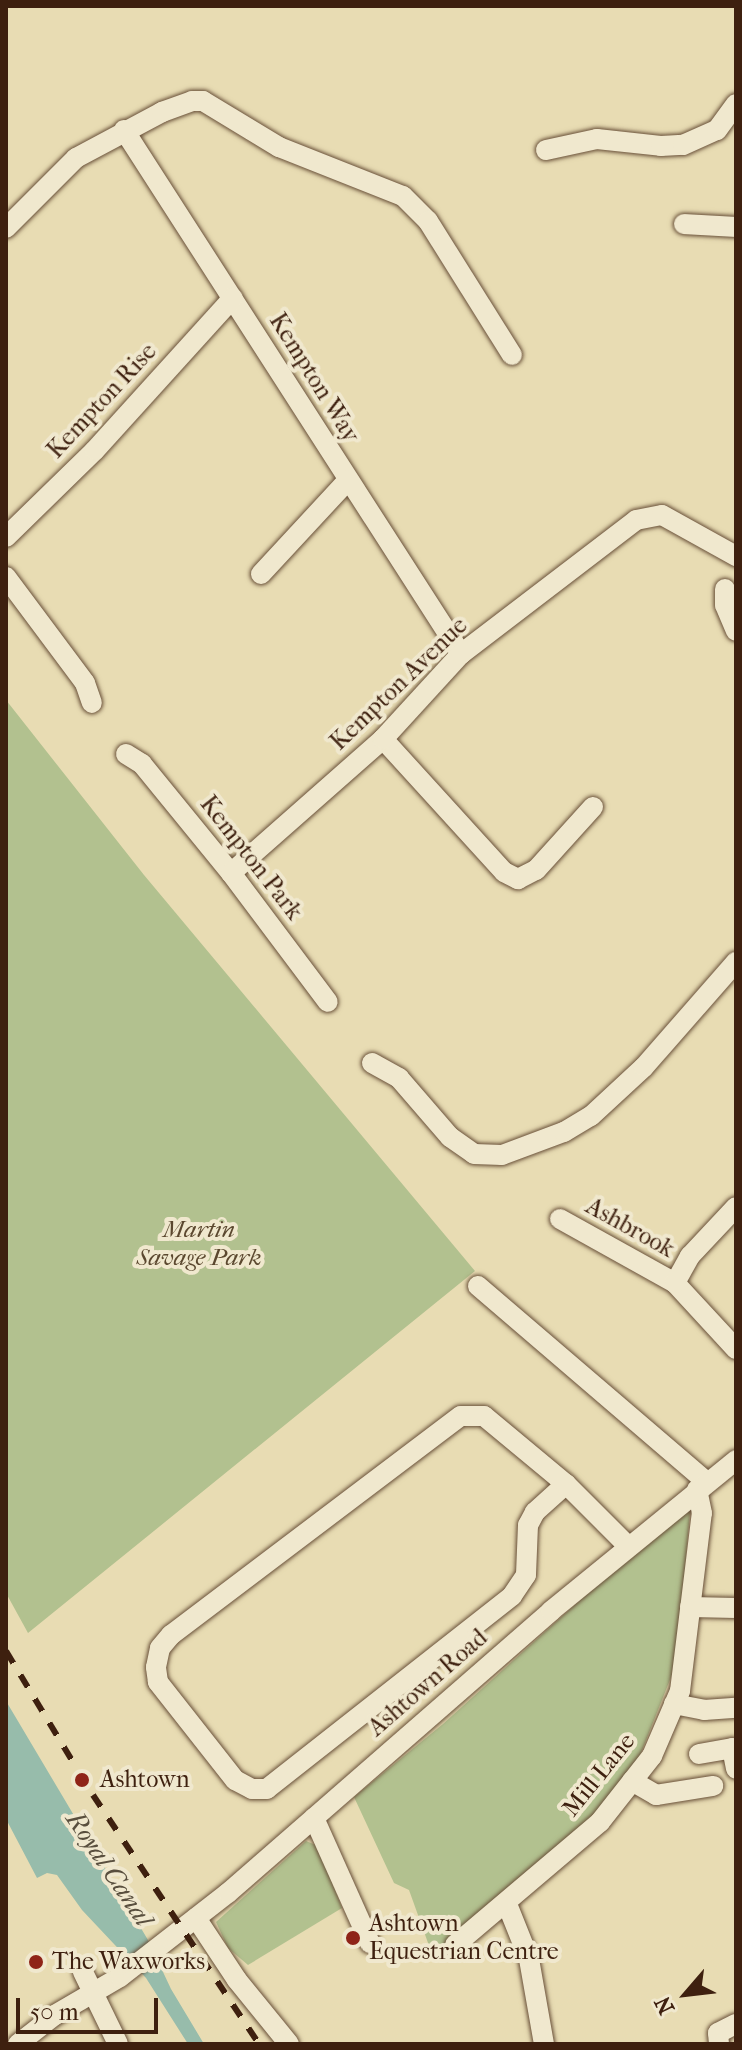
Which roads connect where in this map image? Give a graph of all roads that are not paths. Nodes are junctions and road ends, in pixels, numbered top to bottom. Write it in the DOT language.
graph roads {
  1 [pos="736,104"];
  2 [pos="124,130"];
  3 [pos="546,150"];
  4 [pos="684,224"];
  5 [pos="736,227"];
  6 [pos="6,228"];
  7 [pos="233,298"];
  8 [pos="512,355"];
  9 [pos="348,480"];
  10 [pos="6,537"];
  11 [pos="736,556"];
  12 [pos="261,574"];
  13 [pos="6,577"];
  14 [pos="725,589"];
  15 [pos="736,631"];
  16 [pos="461,654"];
  17 [pos="92,703"];
  18 [pos="383,739"];
  19 [pos="126,754"];
  20 [pos="593,807"];
  21 [pos="231,873"];
  22 [pos="736,962"];
  23 [pos="328,1002"];
  24 [pos="372,1063"];
  25 [pos="736,1207"];
  26 [pos="560,1219"];
  27 [pos="675,1283"];
  28 [pos="478,1286"];
  29 [pos="736,1349"];
  30 [pos="736,1460"];
  31 [pos="566,1484"];
  32 [pos="702,1486"];
  33 [pos="628,1546"];
  34 [pos="690,1607"];
  35 [pos="736,1608"];
  36 [pos="674,1704"];
  37 [pos="736,1708"];
  38 [pos="699,1754"];
  39 [pos="736,1769"];
  40 [pos="632,1781"];
  41 [pos="713,1786"];
  42 [pos="314,1818"];
  43 [pos="507,1904"];
  44 [pos="196,1918"];
  45 [pos="370,1943"];
  46 [pos="455,1945"];
  47 [pos="83,1972"];
  48 [pos="92,1992"];
  49 [pos="736,2024"];
  50 [pos="18,2044"];
  51 [pos="118,2044"];
  52 [pos="289,2044"];
  53 [pos="544,2044"];
  54 [pos="719,2044"];
  1 -- 3 [label="street"];
  2 -- 6 [label="street"];
  2 -- 7 [label="street, Kempton Way"];
  2 -- 8 [label="street"];
  4 -- 5 [label="street"];
  7 -- 9 [label="street, Kempton Way"];
  7 -- 10 [label="street, Kempton Rise"];
  9 -- 12 [label="street"];
  9 -- 16 [label="street, Kempton Way"];
  11 -- 16 [label="street, Kempton Avenue"];
  13 -- 17 [label="street"];
  14 -- 15 [label="street"];
  16 -- 18 [label="street, Kempton Avenue"];
  18 -- 20 [label="street"];
  18 -- 21 [label="street, Kempton Avenue"];
  19 -- 21 [label="street, Kempton Park"];
  21 -- 23 [label="street, Kempton Park"];
  22 -- 24 [label="street"];
  25 -- 27 [label="street, Ashbrook"];
  26 -- 27 [label="street, Ashbrook"];
  27 -- 29 [label="street, Ashbrook"];
  28 -- 32 [label="street"];
  30 -- 32 [label="street, Ashtown Road"];
  31 -- 31 [label="street"];
  31 -- 33 [label="street"];
  32 -- 33 [label="street, Ashtown Road"];
  32 -- 34 [label="street, Mill Lane"];
  33 -- 42 [label="street, Ashtown Road"];
  34 -- 35 [label="street"];
  34 -- 36 [label="street, Mill Lane"];
  36 -- 37 [label="street"];
  36 -- 40 [label="street, Mill Lane"];
  38 -- 39 [label="street"];
  40 -- 41 [label="street"];
  40 -- 43 [label="street, Mill Lane"];
  42 -- 44 [label="street, Ashtown Road"];
  42 -- 45 [label="street"];
  43 -- 46 [label="street, Mill Lane"];
  43 -- 53 [label="street"];
  44 -- 48 [label="street, Ashtown Road"];
  44 -- 52 [label="street"];
  47 -- 48 [label="street"];
  48 -- 50 [label="street"];
  48 -- 51 [label="street"];
  49 -- 54 [label="street"];
}
